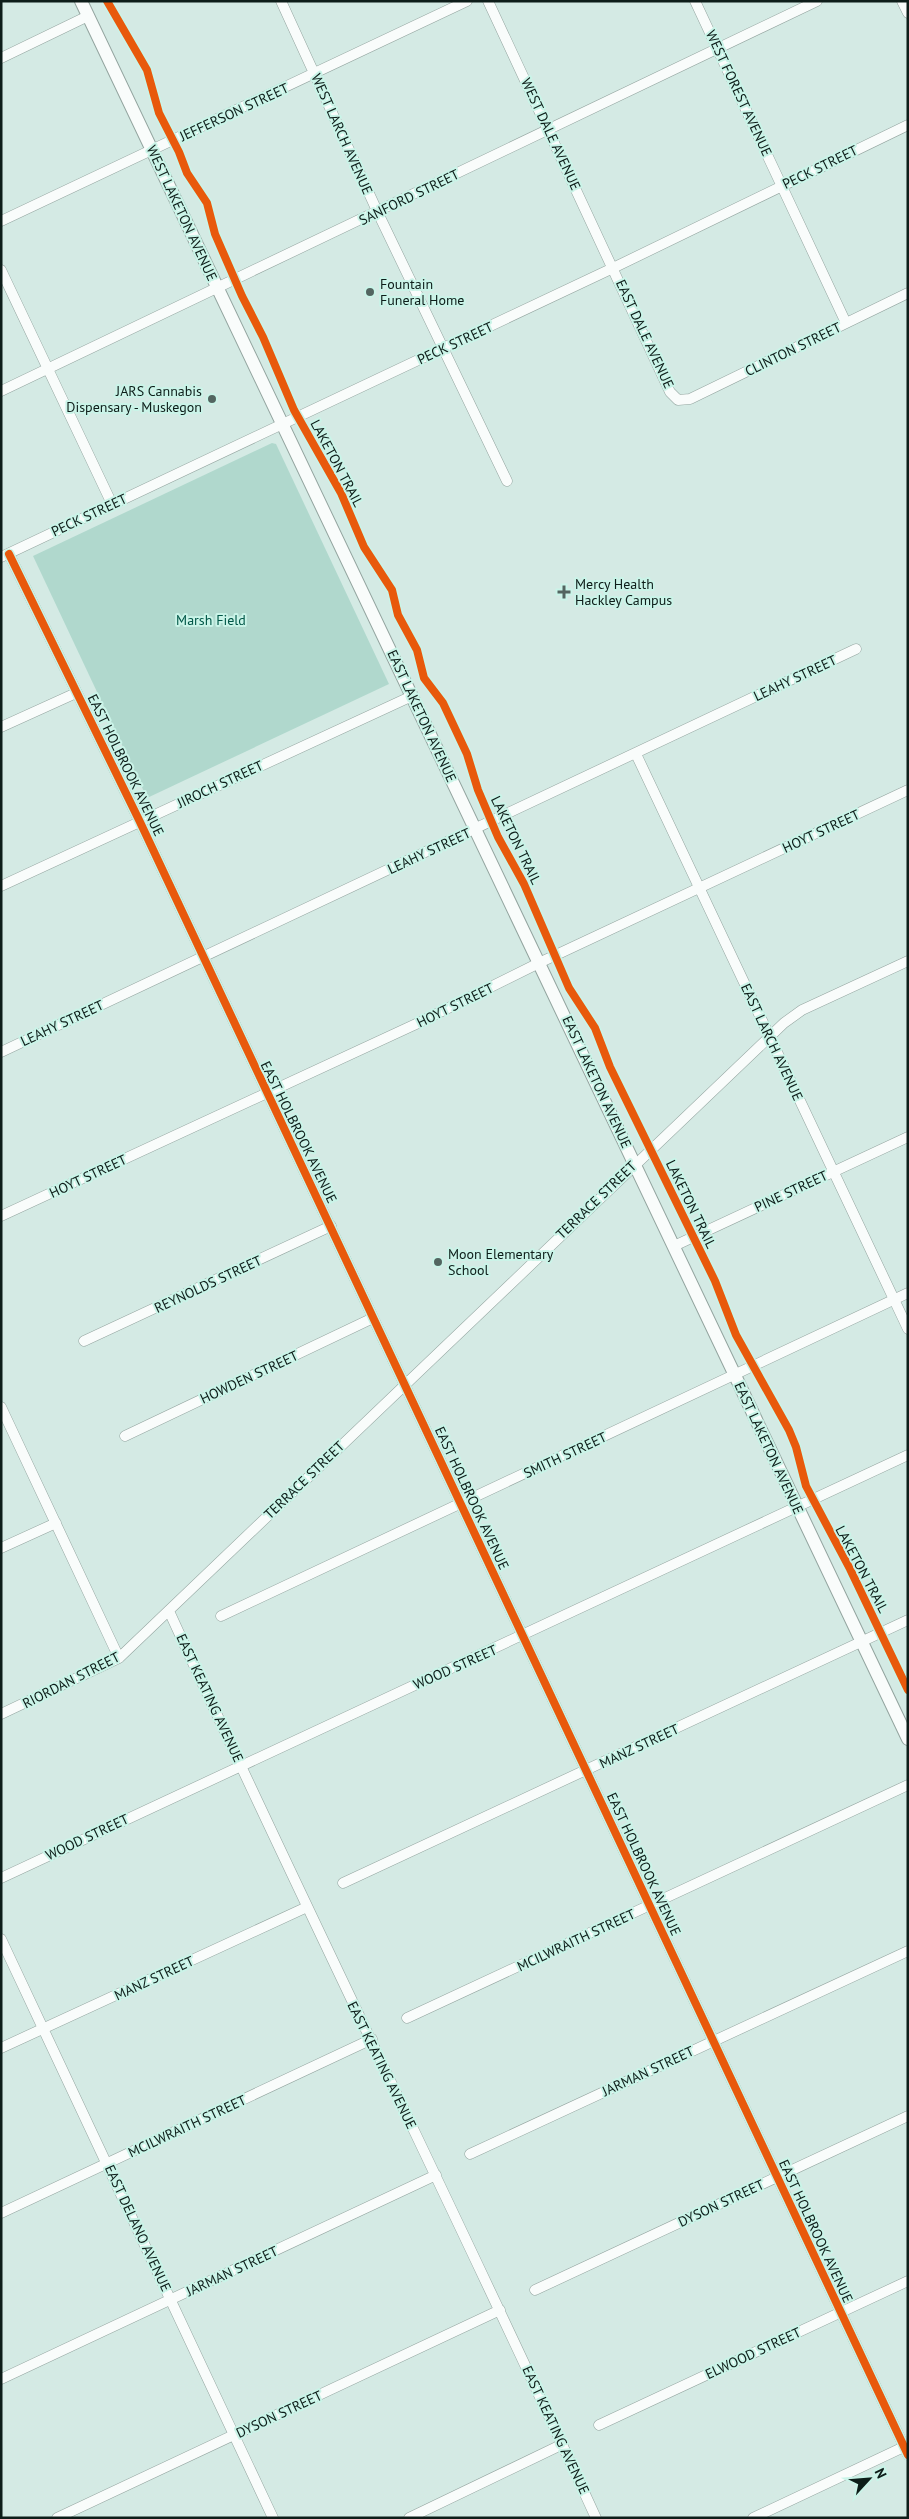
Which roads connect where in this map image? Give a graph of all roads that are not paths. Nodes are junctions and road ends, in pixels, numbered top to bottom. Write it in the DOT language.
graph roads {
  1 [pos="81,1"];
  2 [pos="281,1"];
  3 [pos="467,1"];
  4 [pos="488,1"];
  5 [pos="695,1"];
  6 [pos="817,1"];
  7 [pos="902,1"];
  8 [pos="908,13"];
  9 [pos="88,16"];
  10 [pos="718,48"];
  11 [pos="1,58"];
  12 [pos="315,73"];
  13 [pos="908,125"];
  14 [pos="548,129"];
  15 [pos="153,151"];
  16 [pos="782,185"];
  17 [pos="378,212"];
  18 [pos="1,221"];
  19 [pos="613,268"];
  20 [pos="1,270"];
  21 [pos="218,288"];
  22 [pos="908,293"];
  23 [pos="846,322"];
  24 [pos="444,348"];
  25 [pos="47,370"];
  26 [pos="1,391"];
  27 [pos="678,400"];
  28 [pos="281,426"];
  29 [pos="507,481"];
  30 [pos="112,504"];
  31 [pos="5,556"];
  32 [pos="856,649"];
  33 [pos="76,693"];
  34 [pos="412,696"];
  35 [pos="1,727"];
  36 [pos="636,754"];
  37 [pos="908,790"];
  38 [pos="140,822"];
  39 [pos="475,830"];
  40 [pos="1,886"];
  41 [pos="699,888"];
  42 [pos="202,957"];
  43 [pos="908,961"];
  44 [pos="541,962"];
  45 [pos="769,1036"];
  46 [pos="1,1052"];
  47 [pos="266,1094"];
  48 [pos="908,1137"];
  49 [pos="635,1164"];
  50 [pos="834,1171"];
  51 [pos="1,1216"];
  52 [pos="330,1226"];
  53 [pos="674,1246"];
  54 [pos="908,1293"];
  55 [pos="894,1300"];
  56 [pos="374,1318"];
  57 [pos="908,1329"];
  58 [pos="84,1341"];
  59 [pos="735,1374"];
  60 [pos="404,1384"];
  61 [pos="1,1406"];
  62 [pos="125,1436"];
  63 [pos="908,1455"];
  64 [pos="460,1504"];
  65 [pos="797,1507"];
  66 [pos="56,1523"];
  67 [pos="1,1548"];
  68 [pos="180,1600"];
  69 [pos="169,1611"];
  70 [pos="221,1616"];
  71 [pos="908,1620"];
  72 [pos="523,1636"];
  73 [pos="862,1642"];
  74 [pos="119,1658"];
  75 [pos="1,1714"];
  76 [pos="908,1740"];
  77 [pos="240,1764"];
  78 [pos="586,1770"];
  79 [pos="908,1785"];
  80 [pos="1,1878"];
  81 [pos="343,1884"];
  82 [pos="649,1905"];
  83 [pos="307,1907"];
  84 [pos="1,1939"];
  85 [pos="908,1951"];
  86 [pos="408,2018"];
  87 [pos="44,2028"];
  88 [pos="372,2040"];
  89 [pos="712,2041"];
  90 [pos="1,2048"];
  91 [pos="908,2116"];
  92 [pos="470,2154"];
  93 [pos="107,2164"];
  94 [pos="436,2175"];
  95 [pos="777,2177"];
  96 [pos="1,2213"];
  97 [pos="908,2281"];
  98 [pos="535,2290"];
  99 [pos="171,2299"];
  100 [pos="500,2310"];
  101 [pos="841,2312"];
  102 [pos="1,2379"];
  103 [pos="599,2425"];
  104 [pos="234,2434"];
  105 [pos="563,2444"];
  106 [pos="906,2449"];
  107 [pos="57,2518"];
  108 [pos="273,2518"];
  109 [pos="409,2518"];
  110 [pos="596,2518"];
  111 [pos="752,2518"];
  1 -- 9 [label="main road, WEST LAKETON AVENUE"];
  2 -- 12 [label="street, WEST LARCH AVENUE"];
  3 -- 12 [label="street, JEFFERSON STREET"];
  4 -- 14 [label="street, WEST DALE AVENUE"];
  5 -- 10 [label="street, WEST FOREST AVENUE"];
  6 -- 10 [label="street, SANFORD STREET"];
  7 -- 8 [label="street"];
  9 -- 11 [label="street"];
  9 -- 15 [label="main road, WEST LAKETON AVENUE"];
  10 -- 14 [label="street, SANFORD STREET"];
  10 -- 16 [label="street, WEST FOREST AVENUE"];
  12 -- 15 [label="street, JEFFERSON STREET"];
  12 -- 17 [label="street, WEST LARCH AVENUE"];
  13 -- 16 [label="street, PECK STREET"];
  14 -- 17 [label="street, SANFORD STREET"];
  14 -- 19 [label="street, WEST DALE AVENUE"];
  15 -- 18 [label="street, JEFFERSON STREET"];
  15 -- 21 [label="main road, WEST LAKETON AVENUE"];
  16 -- 19 [label="street, PECK STREET"];
  16 -- 23 [label="street, WEST FOREST AVENUE"];
  17 -- 21 [label="street, SANFORD STREET"];
  17 -- 24 [label="street, WEST LARCH AVENUE"];
  19 -- 24 [label="street, PECK STREET"];
  19 -- 27 [label="street, EAST DALE AVENUE"];
  20 -- 25 [label="street"];
  21 -- 25 [label="street, SANFORD STREET"];
  21 -- 28 [label="main road, WEST LAKETON AVENUE"];
  22 -- 23 [label="street, CLINTON STREET"];
  23 -- 27 [label="street, CLINTON STREET"];
  24 -- 28 [label="street, PECK STREET"];
  24 -- 29 [label="street"];
  25 -- 26 [label="street, SANFORD STREET"];
  25 -- 30 [label="street"];
  28 -- 30 [label="street, PECK STREET"];
  28 -- 34 [label="main road, EAST LAKETON AVENUE"];
  30 -- 31 [label="street, PECK STREET"];
  31 -- 33 [label="street, EAST HOLBROOK AVENUE"];
  32 -- 36 [label="street, LEAHY STREET"];
  33 -- 35 [label="street"];
  33 -- 38 [label="street, EAST HOLBROOK AVENUE"];
  34 -- 38 [label="street, JIROCH STREET"];
  34 -- 39 [label="main road, EAST LAKETON AVENUE"];
  36 -- 39 [label="street, LEAHY STREET"];
  36 -- 41 [label="street, EAST LARCH AVENUE"];
  37 -- 41 [label="street, HOYT STREET"];
  38 -- 40 [label="street, JIROCH STREET"];
  38 -- 42 [label="street, EAST HOLBROOK AVENUE"];
  39 -- 42 [label="street, LEAHY STREET"];
  39 -- 44 [label="main road, EAST LAKETON AVENUE"];
  41 -- 44 [label="street, HOYT STREET"];
  41 -- 45 [label="street, EAST LARCH AVENUE"];
  42 -- 46 [label="street, LEAHY STREET"];
  42 -- 47 [label="street, EAST HOLBROOK AVENUE"];
  43 -- 45 [label="street, TERRACE STREET"];
  44 -- 47 [label="street, HOYT STREET"];
  44 -- 49 [label="main road, EAST LAKETON AVENUE"];
  45 -- 49 [label="street, TERRACE STREET"];
  45 -- 50 [label="street, EAST LARCH AVENUE"];
  47 -- 51 [label="street, HOYT STREET"];
  47 -- 52 [label="street, EAST HOLBROOK AVENUE"];
  48 -- 50 [label="street, PINE STREET"];
  49 -- 53 [label="main road, EAST LAKETON AVENUE"];
  49 -- 60 [label="street, TERRACE STREET"];
  50 -- 53 [label="street, PINE STREET"];
  50 -- 55 [label="street, EAST LARCH AVENUE"];
  52 -- 56 [label="street, EAST HOLBROOK AVENUE"];
  52 -- 58 [label="street, REYNOLDS STREET"];
  53 -- 59 [label="main road, EAST LAKETON AVENUE"];
  54 -- 55 [label="street, SMITH STREET"];
  55 -- 57 [label="street, EAST LARCH AVENUE"];
  55 -- 59 [label="street, SMITH STREET"];
  56 -- 60 [label="street, EAST HOLBROOK AVENUE"];
  56 -- 62 [label="street, HOWDEN STREET"];
  59 -- 64 [label="street, SMITH STREET"];
  59 -- 65 [label="main road, EAST LAKETON AVENUE"];
  60 -- 64 [label="street, EAST HOLBROOK AVENUE"];
  60 -- 68 [label="street, TERRACE STREET"];
  61 -- 66 [label="street"];
  63 -- 65 [label="street, WOOD STREET"];
  64 -- 70 [label="street, SMITH STREET"];
  64 -- 72 [label="street, EAST HOLBROOK AVENUE"];
  65 -- 72 [label="street, WOOD STREET"];
  65 -- 73 [label="main road, EAST LAKETON AVENUE"];
  66 -- 67 [label="street"];
  66 -- 74 [label="street"];
  68 -- 69 [label="street, RIORDAN STREET"];
  69 -- 74 [label="street, RIORDAN STREET"];
  69 -- 77 [label="street, EAST KEATING AVENUE"];
  71 -- 73 [label="street, MANZ STREET"];
  72 -- 77 [label="street, WOOD STREET"];
  72 -- 78 [label="street, EAST HOLBROOK AVENUE"];
  73 -- 76 [label="main road, EAST LAKETON AVENUE"];
  73 -- 78 [label="street, MANZ STREET"];
  74 -- 75 [label="street, RIORDAN STREET"];
  77 -- 80 [label="street, WOOD STREET"];
  77 -- 83 [label="street, EAST KEATING AVENUE"];
  78 -- 81 [label="street, MANZ STREET"];
  78 -- 82 [label="street, EAST HOLBROOK AVENUE"];
  79 -- 82 [label="street, MCILWRAITH STREET"];
  82 -- 86 [label="street, MCILWRAITH STREET"];
  82 -- 89 [label="street, EAST HOLBROOK AVENUE"];
  83 -- 87 [label="street, MANZ STREET"];
  83 -- 88 [label="street, EAST KEATING AVENUE"];
  84 -- 87 [label="street, EAST DELANO AVENUE"];
  85 -- 89 [label="street, JARMAN STREET"];
  87 -- 90 [label="street, MANZ STREET"];
  87 -- 93 [label="street, EAST DELANO AVENUE"];
  88 -- 93 [label="street, MCILWRAITH STREET"];
  88 -- 94 [label="street, EAST KEATING AVENUE"];
  89 -- 92 [label="street, JARMAN STREET"];
  89 -- 95 [label="street, EAST HOLBROOK AVENUE"];
  91 -- 95 [label="street, DYSON STREET"];
  93 -- 96 [label="street, MCILWRAITH STREET"];
  93 -- 99 [label="street, EAST DELANO AVENUE"];
  94 -- 99 [label="street, JARMAN STREET"];
  94 -- 100 [label="street, EAST KEATING AVENUE"];
  95 -- 98 [label="street, DYSON STREET"];
  95 -- 101 [label="street, EAST HOLBROOK AVENUE"];
  97 -- 101 [label="street, ELWOOD STREET"];
  99 -- 102 [label="street, JARMAN STREET"];
  99 -- 104 [label="street, EAST DELANO AVENUE"];
  100 -- 104 [label="street, DYSON STREET"];
  100 -- 105 [label="street, EAST KEATING AVENUE"];
  101 -- 103 [label="street, ELWOOD STREET"];
  101 -- 106 [label="street, EAST HOLBROOK AVENUE"];
  104 -- 107 [label="street, DYSON STREET"];
  104 -- 108 [label="street, EAST DELANO AVENUE"];
  105 -- 109 [label="street"];
  105 -- 110 [label="street, EAST KEATING AVENUE"];
  106 -- 111 [label="street"];
}
